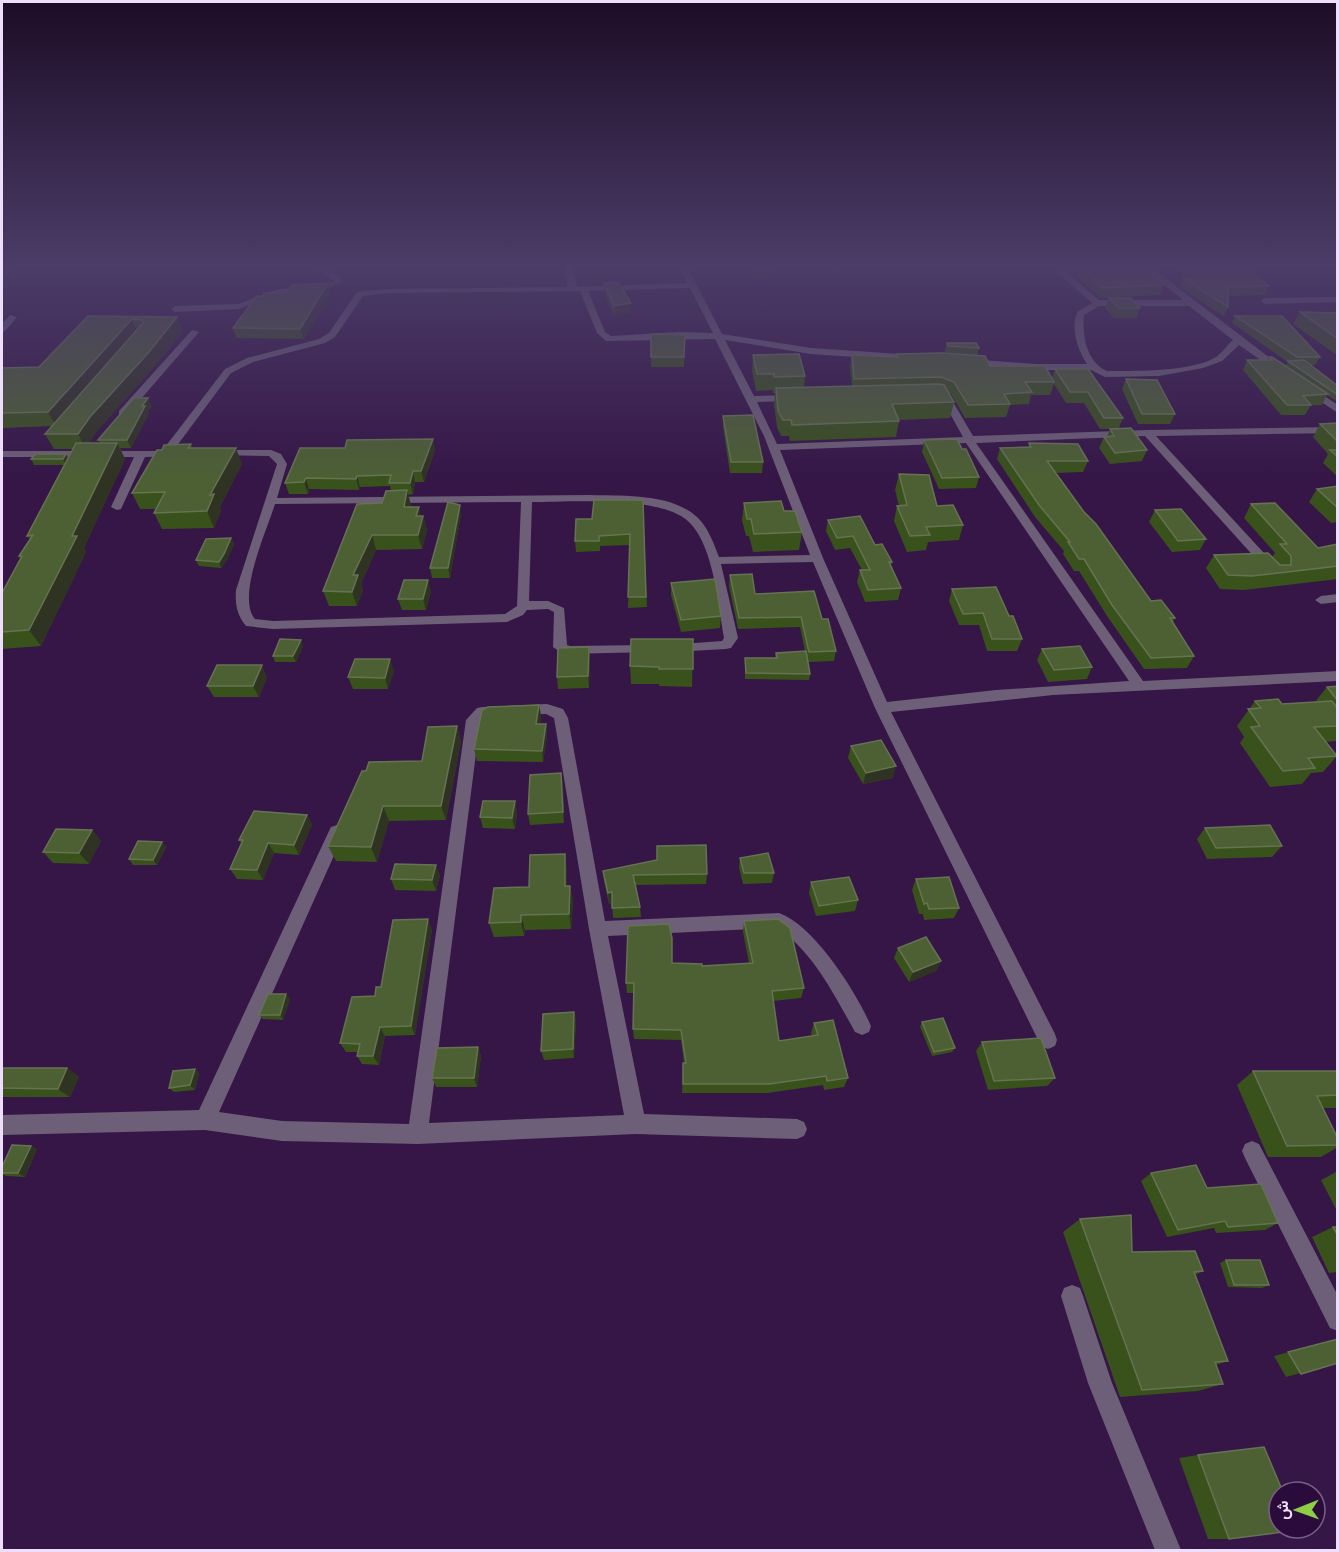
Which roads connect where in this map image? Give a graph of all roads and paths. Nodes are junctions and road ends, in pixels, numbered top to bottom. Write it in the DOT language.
graph roads {
  1 [pos="191,336"];
  2 [pos="330,336"];
  3 [pos="606,336"];
  4 [pos="645,336"];
  5 [pos="718,336"];
  6 [pos="721,336"];
  7 [pos="1081,336"];
  8 [pos="1233,336"];
  9 [pos="1238,340"];
  10 [pos="925,359"];
  11 [pos="959,361"];
  12 [pos="1091,367"];
  13 [pos="1293,378"];
  14 [pos="1302,385"];
  15 [pos="926,395"];
  16 [pos="809,398"];
  17 [pos="750,399"];
  18 [pos="1338,410"];
  19 [pos="118,418"];
  20 [pos="1335,432"];
  21 [pos="1148,434"];
  22 [pos="970,441"];
  23 [pos="49,444"];
  24 [pos="774,447"];
  25 [pos="41,453"];
  26 [pos="2,454"];
  27 [pos="141,454"];
  28 [pos="165,454"];
  29 [pos="527,499"];
  30 [pos="272,501"];
  31 [pos="117,507"];
  32 [pos="817,558"];
  33 [pos="715,561"];
  34 [pos="1277,574"];
  35 [pos="1338,598"];
  36 [pos="1321,600"];
  37 [pos="523,606"];
  38 [pos="1338,676"];
  39 [pos="1138,686"];
  40 [pos="882,708"];
  41 [pos="346,812"];
  42 [pos="598,928"];
  43 [pos="862,1026"];
  44 [pos="1047,1040"];
  45 [pos="205,1120"];
  46 [pos="636,1124"];
  47 [pos="2,1125"];
  48 [pos="797,1129"];
  49 [pos="418,1134"];
  50 [pos="1252,1151"];
  51 [pos="1072,1296"];
  52 [pos="1338,1320"];
  53 [pos="1168,1551"];
  1 -- 19 [label="street"];
  2 -- 28 [label="street"];
  3 -- 4 [label="street"];
  5 -- 17 [label="street"];
  6 -- 10 [label="street"];
  7 -- 12 [label="street"];
  8 -- 9 [label="street"];
  9 -- 12 [label="street"];
  9 -- 13 [label="street"];
  11 -- 12 [label="street"];
  14 -- 18 [label="street"];
  15 -- 22 [label="street"];
  16 -- 17 [label="street"];
  17 -- 24 [label="street"];
  20 -- 21 [label="street"];
  21 -- 22 [label="street"];
  21 -- 34 [label="street"];
  22 -- 24 [label="street"];
  22 -- 39 [label="street"];
  23 -- 25 [label="street"];
  24 -- 32 [label="street"];
  25 -- 26 [label="street"];
  25 -- 27 [label="street"];
  27 -- 28 [label="street"];
  27 -- 31 [label="street"];
  28 -- 30 [label="street"];
  29 -- 30 [label="street"];
  29 -- 33 [label="street"];
  29 -- 37 [label="street"];
  30 -- 37 [label="street"];
  32 -- 33 [label="street"];
  32 -- 40 [label="street"];
  33 -- 37 [label="street"];
  35 -- 36 [label="street"];
  38 -- 39 [label="street"];
  39 -- 40 [label="street"];
  40 -- 44 [label="street"];
  41 -- 45 [label="street"];
  42 -- 43 [label="street"];
  42 -- 46 [label="street"];
  42 -- 49 [label="street"];
  45 -- 47 [label="street"];
  45 -- 49 [label="street"];
  46 -- 48 [label="street"];
  46 -- 49 [label="street"];
  50 -- 52 [label="street"];
  51 -- 53 [label="street"];
}
